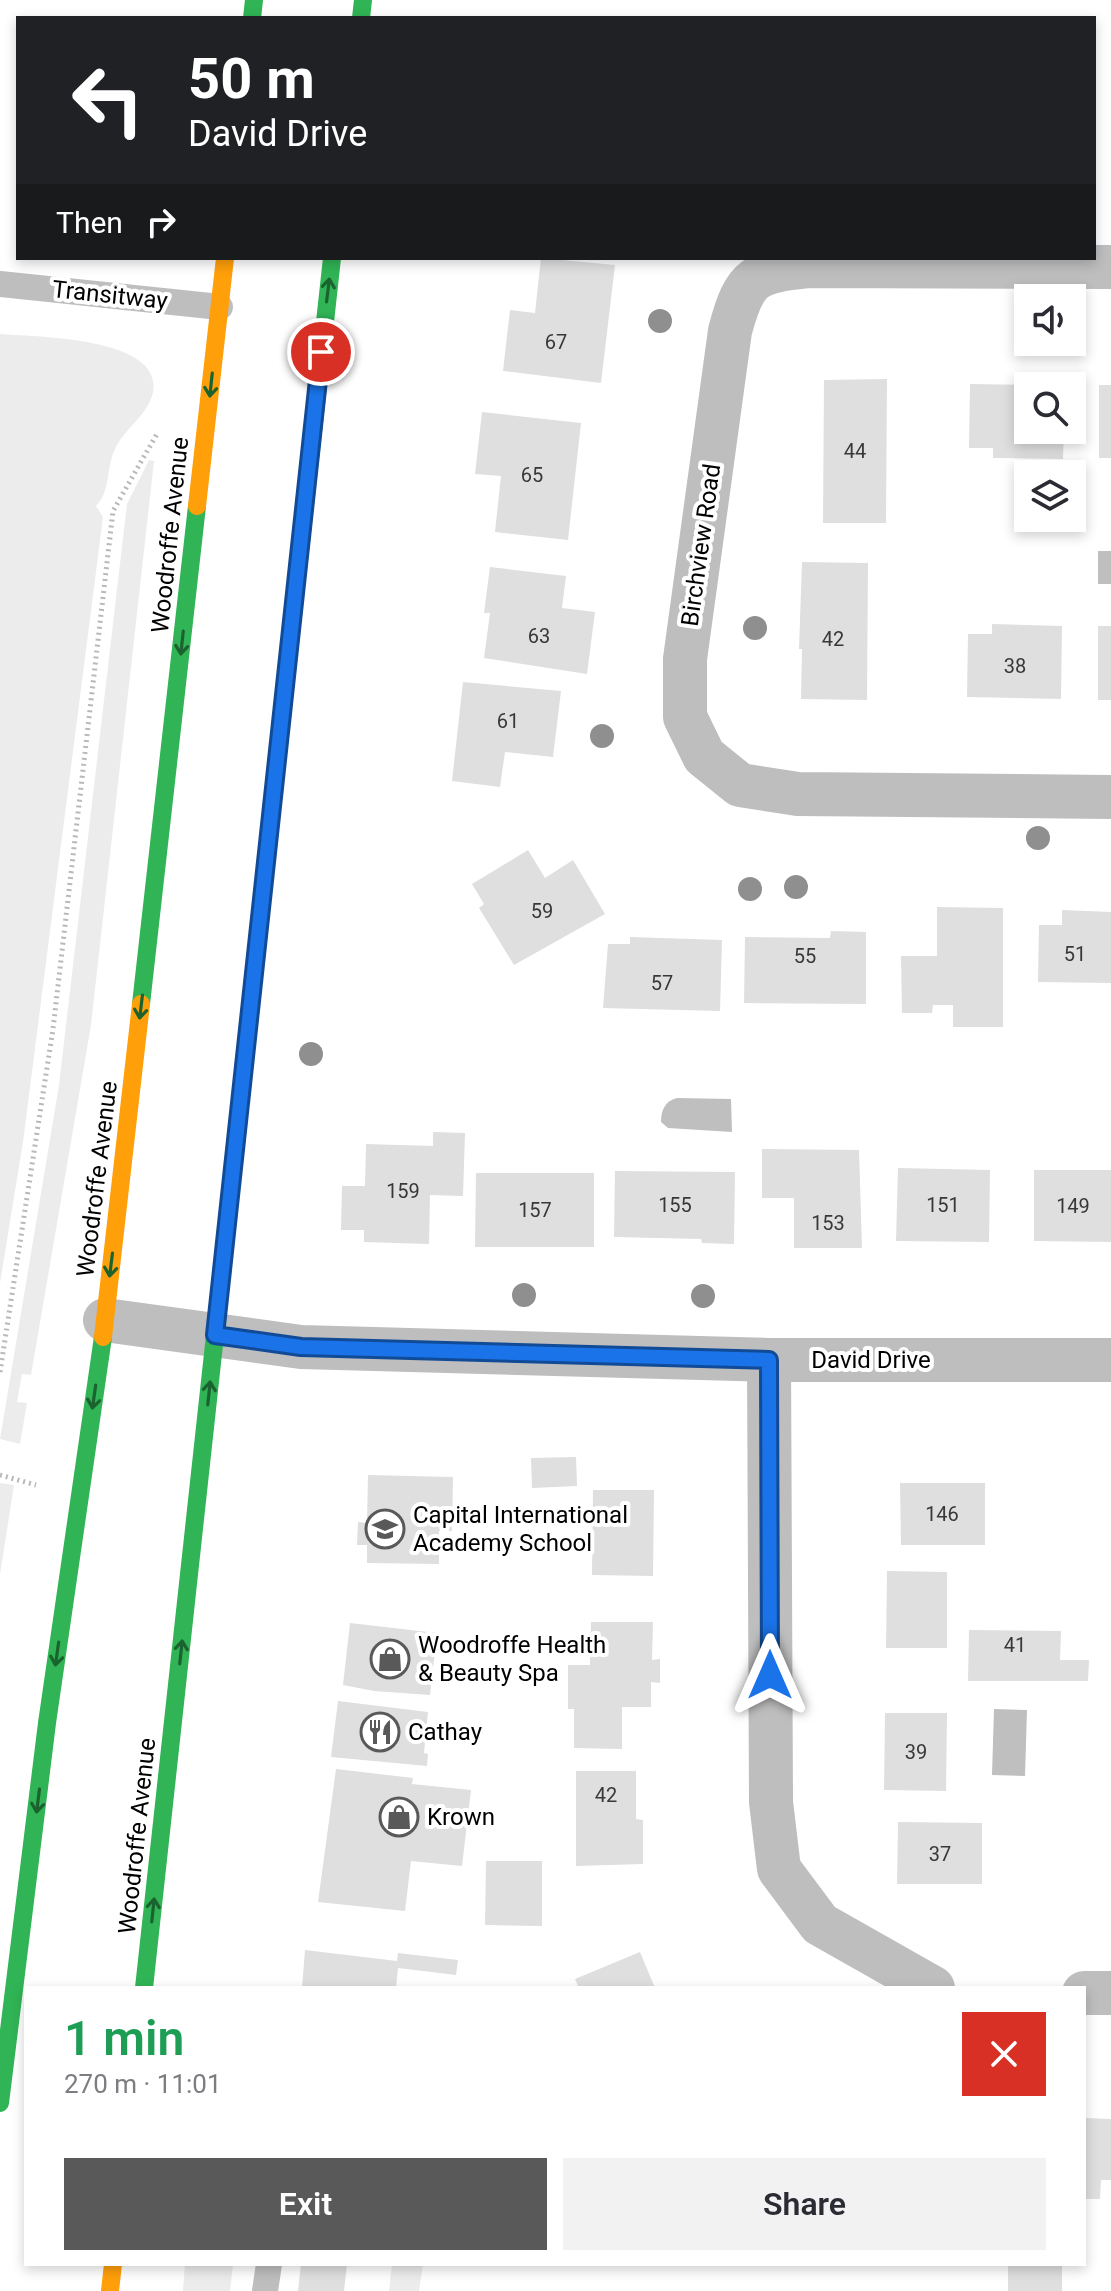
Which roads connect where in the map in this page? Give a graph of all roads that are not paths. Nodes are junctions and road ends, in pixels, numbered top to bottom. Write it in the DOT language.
graph roads {
  1 [pos="225,260"];
  2 [pos="332,260"];
  3 [pos="1111,267"];
  4 [pos="0,284"];
  5 [pos="220,307"];
  6 [pos="1111,797"];
  7 [pos="105,1320"];
  8 [pos="215,1335"];
  9 [pos="769,1360"];
  10 [pos="1111,1360"];
  11 [pos="144,1986"];
  12 [pos="929,1986"];
  13 [pos="1086,1993"];
  14 [pos="1111,1993"];
  15 [pos="0,2103"];
  16 [pos="113,2266"];
  17 [pos="269,2266"];
  18 [pos="110,2291"];
  19 [pos="265,2291"];
  1 -- 5 [label="main road, Woodroffe Avenue"];
  8 -- 2 [label="main road, Woodroffe Avenue, one-way"];
  3 -- 6 [label="street, Birchview Road"];
  4 -- 5 [label="lane, Transitway"];
  5 -- 7 [label="main road, Woodroffe Avenue, one-way"];
  7 -- 8 [label="street, David Drive"];
  7 -- 15 [label="main road, Woodroffe Avenue, one-way"];
  8 -- 9 [label="street, David Drive"];
  11 -- 8 [label="main road, Woodroffe Avenue, one-way"];
  9 -- 10 [label="street, David Drive"];
  9 -- 12 [label="street"];
  13 -- 14 [label="street"];
  16 -- 18 [label="main road"];
  17 -- 19 [label="lane"];
}
